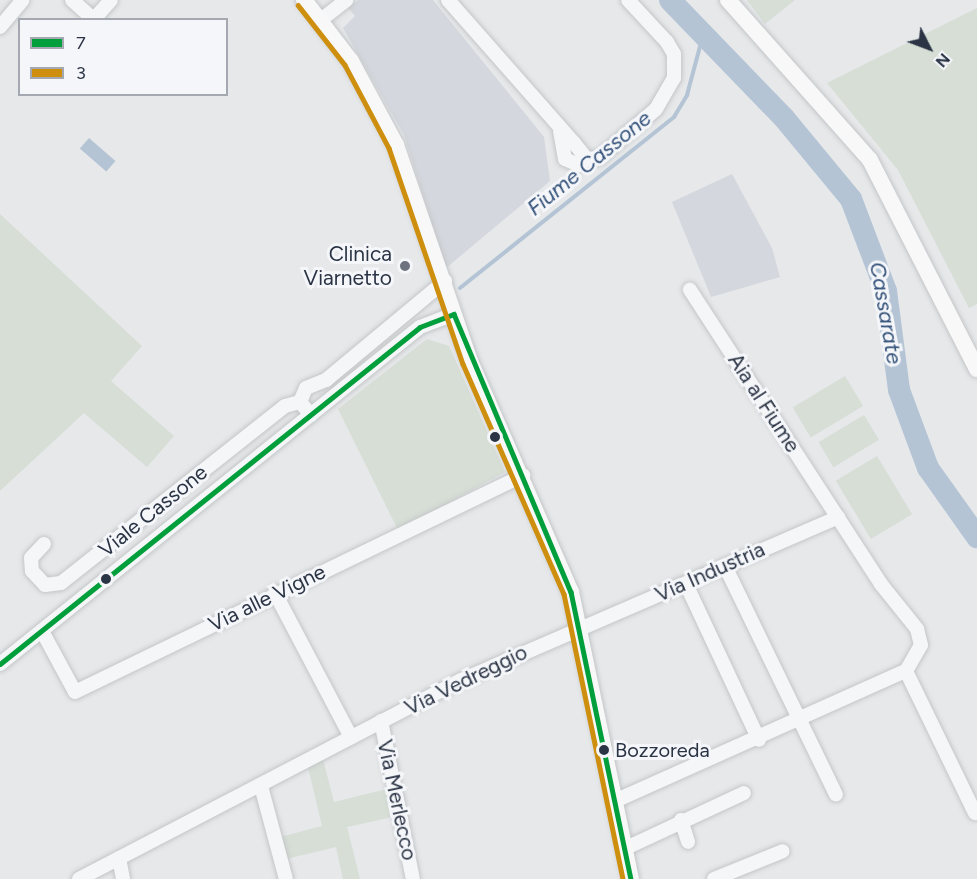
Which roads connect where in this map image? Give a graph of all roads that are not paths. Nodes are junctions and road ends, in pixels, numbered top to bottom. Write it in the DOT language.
graph roads {
  1 [pos="23,0"];
  2 [pos="72,0"];
  3 [pos="111,0"];
  4 [pos="304,0"];
  5 [pos="346,0"];
  6 [pos="448,0"];
  7 [pos="628,0"];
  8 [pos="728,0"];
  9 [pos="93,18"];
  10 [pos="95,18"];
  11 [pos="322,19"];
  12 [pos="0,27"];
  13 [pos="445,281"];
  14 [pos="690,290"];
  15 [pos="454,314"];
  16 [pos="977,369"];
  17 [pos="300,402"];
  18 [pos="311,415"];
  19 [pos="523,476"];
  20 [pos="838,517"];
  21 [pos="44,544"];
  22 [pos="726,566"];
  23 [pos="686,584"];
  24 [pos="275,593"];
  25 [pos="582,626"];
  26 [pos="42,631"];
  27 [pos="0,664"];
  28 [pos="906,671"];
  29 [pos="801,720"];
  30 [pos="381,721"];
  31 [pos="351,737"];
  32 [pos="759,740"];
  33 [pos="261,786"];
  34 [pos="744,793"];
  35 [pos="836,795"];
  36 [pos="616,800"];
  37 [pos="975,813"];
  38 [pos="681,820"];
  39 [pos="688,842"];
  40 [pos="626,848"];
  41 [pos="783,851"];
  42 [pos="119,858"];
  43 [pos="79,879"];
  44 [pos="123,879"];
  45 [pos="286,879"];
  46 [pos="413,879"];
  47 [pos="631,879"];
  48 [pos="714,879"];
  1 -- 12 [label="street"];
  2 -- 9 [label="street"];
  3 -- 10 [label="street"];
  4 -- 11 [label="main road"];
  5 -- 11 [label="street"];
  6 -- 7 [label="street"];
  8 -- 16 [label="main road"];
  11 -- 13 [label="main road"];
  13 -- 15 [label="main road"];
  13 -- 17 [label="street, Viale Cassone"];
  14 -- 20 [label="street, Aia al Fiume"];
  15 -- 18 [label="street, Viale Cassone"];
  15 -- 19 [label="main road"];
  17 -- 18 [label="street"];
  17 -- 21 [label="street, Viale Cassone"];
  18 -- 26 [label="street, Viale Cassone"];
  19 -- 24 [label="street, Via alle Vigne"];
  19 -- 25 [label="main road"];
  20 -- 22 [label="street, Via Industria"];
  20 -- 28 [label="street, Aia al Fiume"];
  22 -- 23 [label="street, Via Industria"];
  22 -- 29 [label="street"];
  23 -- 25 [label="street, Via Industria"];
  23 -- 32 [label="street"];
  24 -- 26 [label="street, Via alle Vigne"];
  24 -- 31 [label="street"];
  25 -- 30 [label="street, Via Vedreggio"];
  25 -- 36 [label="main road"];
  26 -- 27 [label="street, Viale Cassone"];
  28 -- 29 [label="street"];
  28 -- 37 [label="street"];
  29 -- 32 [label="street"];
  29 -- 35 [label="street"];
  30 -- 31 [label="street, Via Vedreggio"];
  30 -- 46 [label="street, Via Merlecco"];
  31 -- 33 [label="street, Via Vedreggio"];
  32 -- 36 [label="street"];
  33 -- 42 [label="street, Via Vedreggio"];
  33 -- 45 [label="street"];
  34 -- 38 [label="street"];
  36 -- 40 [label="main road"];
  38 -- 39 [label="street"];
  38 -- 40 [label="street"];
  40 -- 47 [label="main road"];
  41 -- 48 [label="street"];
  42 -- 43 [label="street, Via Vedreggio"];
  42 -- 44 [label="street"];
}
